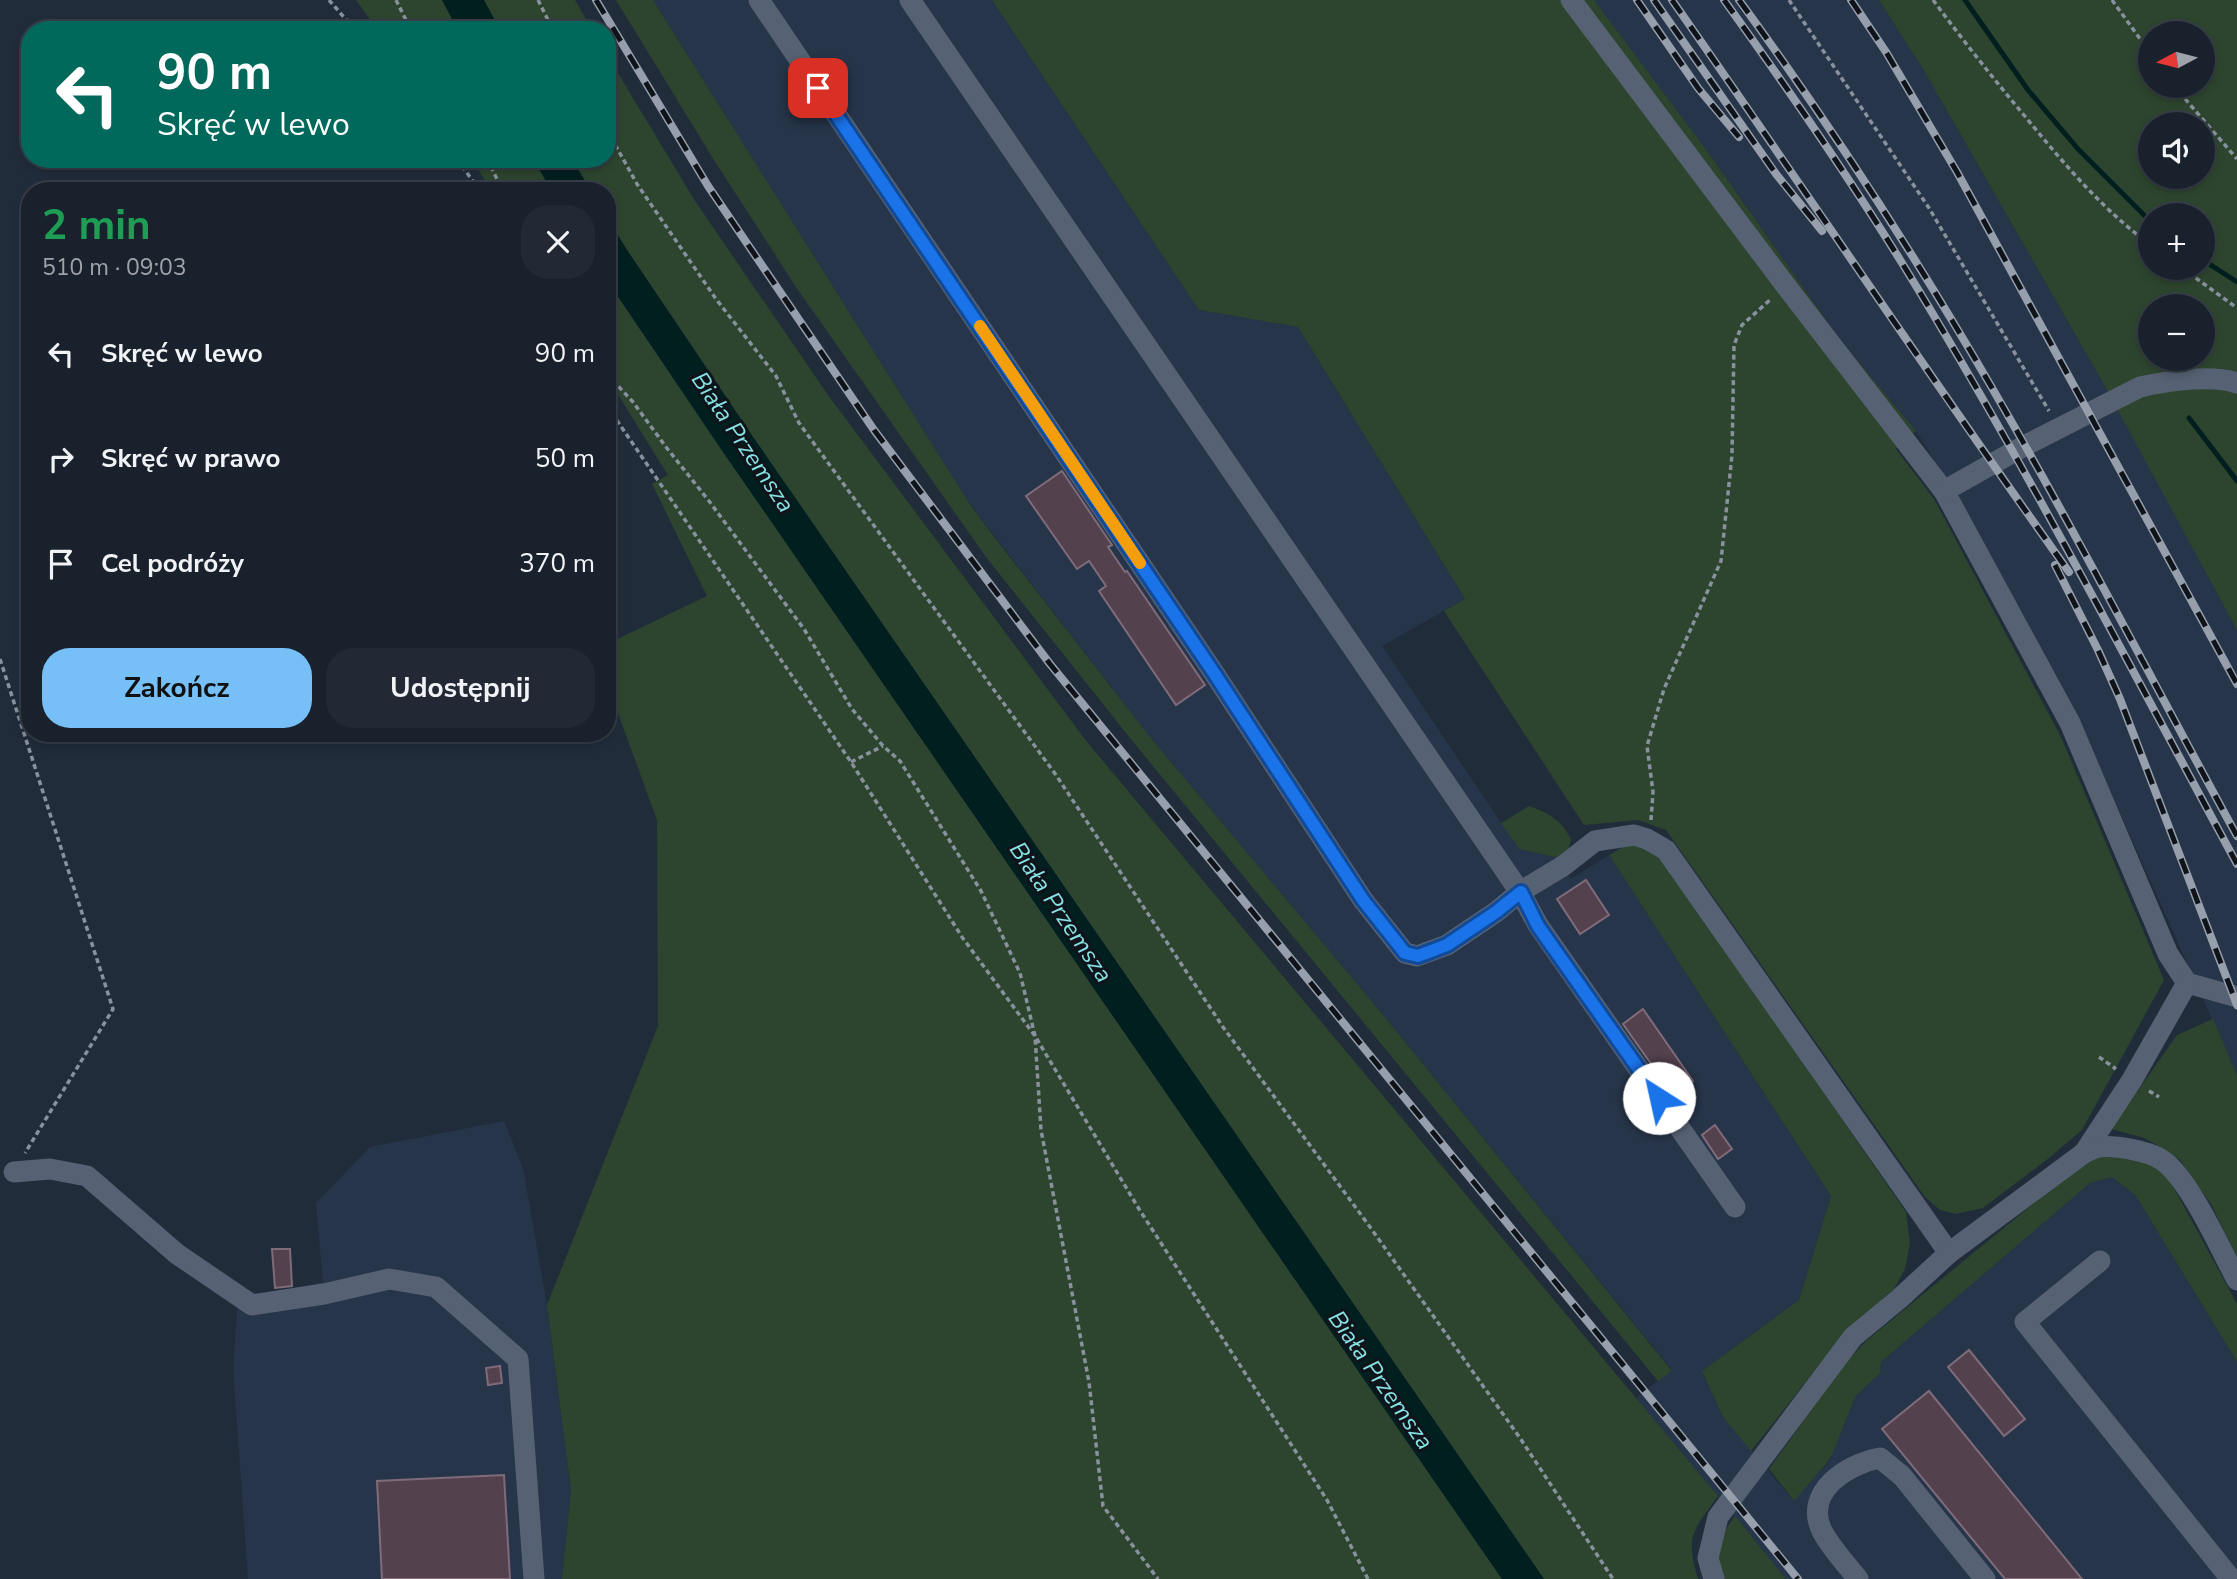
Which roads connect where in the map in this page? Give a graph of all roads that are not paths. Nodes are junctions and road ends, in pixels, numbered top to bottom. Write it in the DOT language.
graph roads {
  1 [pos="759,0"];
  2 [pos="910,0"];
  3 [pos="1571,0"];
  4 [pos="2237,383"];
  5 [pos="1944,491"];
  6 [pos="1521,892"];
  7 [pos="2187,983"];
  8 [pos="2237,997"];
  9 [pos="2084,1153"];
  10 [pos="14,1172"];
  11 [pos="1735,1207"];
  12 [pos="1949,1253"];
  13 [pos="2100,1261"];
  14 [pos="2237,1280"];
  15 [pos="534,1579"];
  16 [pos="1714,1579"];
  17 [pos="1858,1579"];
  18 [pos="1985,1579"];
  19 [pos="2231,1579"];
  1 -- 6 [label="street"];
  2 -- 6 [label="street"];
  3 -- 5 [label="street"];
  4 -- 5 [label="street"];
  5 -- 7 [label="street"];
  6 -- 11 [label="street"];
  6 -- 12 [label="street"];
  7 -- 8 [label="street"];
  7 -- 9 [label="street"];
  9 -- 12 [label="street"];
  9 -- 14 [label="street"];
  10 -- 15 [label="street"];
  12 -- 16 [label="street"];
  13 -- 19 [label="street"];
  17 -- 18 [label="street"];
}
